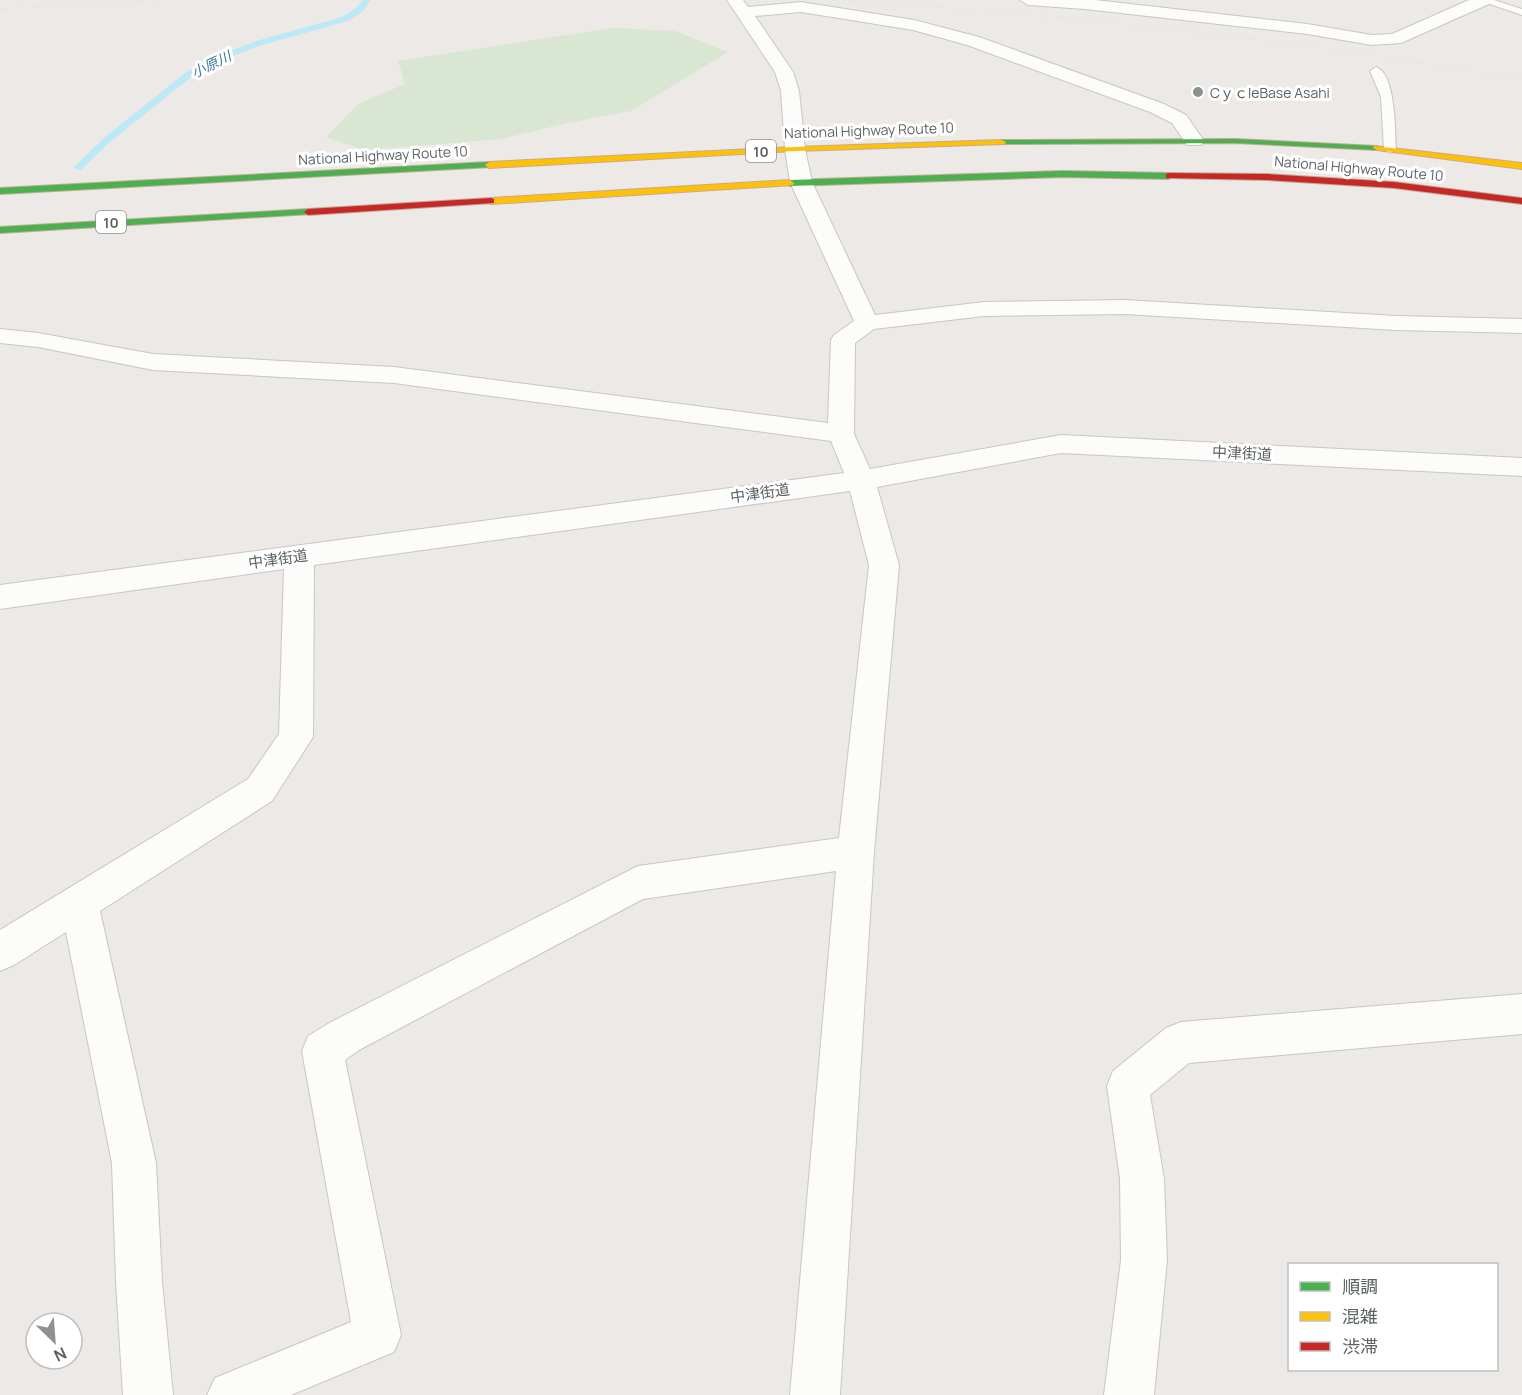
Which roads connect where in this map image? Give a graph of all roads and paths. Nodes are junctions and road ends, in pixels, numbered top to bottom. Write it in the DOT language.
graph roads {
  1 [pos="1028,0"];
  2 [pos="1483,0"];
  3 [pos="740,6"];
  4 [pos="1284,12"];
  5 [pos="1522,12"];
  6 [pos="1307,29"];
  7 [pos="1376,71"];
  8 [pos="1194,141"];
  9 [pos="1226,141"];
  10 [pos="795,149"];
  11 [pos="1390,149"];
  12 [pos="1522,166"];
  13 [pos="1522,178"];
  14 [pos="801,182"];
  15 [pos="0,191"];
  16 [pos="1522,201"];
  17 [pos="222,215"];
  18 [pos="0,217"];
  19 [pos="0,230"];
  20 [pos="867,323"];
  21 [pos="1522,326"];
  22 [pos="0,336"];
  23 [pos="841,434"];
  24 [pos="1522,467"];
  25 [pos="861,480"];
  26 [pos="299,556"];
  27 [pos="0,597"];
  28 [pos="856,852"];
  29 [pos="79,903"];
  30 [pos="0,952"];
  31 [pos="1522,1014"];
  32 [pos="148,1395"];
  33 [pos="232,1395"];
  34 [pos="814,1395"];
  35 [pos="1129,1395"];
  1 -- 6 [label="street"];
  2 -- 5 [label="lane"];
  2 -- 6 [label="street"];
  3 -- 8 [label="street"];
  3 -- 10 [label="street"];
  4 -- 6 [label="street"];
  7 -- 11 [label="lane"];
  8 -- 9 [label="highway, National Highway Route 10 / 10"];
  8 -- 10 [label="highway, National Highway Route 10 / 10"];
  9 -- 11 [label="highway, National Highway Route 10 / 10"];
  9 -- 13 [label="highway"];
  10 -- 14 [label="street"];
  10 -- 15 [label="highway, National Highway Route 10 / 10"];
  11 -- 12 [label="highway, National Highway Route 10 / 10"];
  14 -- 16 [label="highway, National Highway Route 10 / 10"];
  14 -- 17 [label="highway, National Highway Route 10 / 10"];
  14 -- 20 [label="street"];
  17 -- 18 [label="highway, National Highway Route 10 / 10"];
  17 -- 19 [label="highway, National Highway Route 10 / 10"];
  20 -- 21 [label="street"];
  20 -- 23 [label="street"];
  22 -- 23 [label="street"];
  23 -- 25 [label="street"];
  24 -- 25 [label="street, 中津街道"];
  25 -- 26 [label="street, 中津街道"];
  25 -- 28 [label="street"];
  26 -- 27 [label="street, 中津街道"];
  26 -- 29 [label="street"];
  28 -- 33 [label="street"];
  28 -- 34 [label="street"];
  29 -- 30 [label="street"];
  29 -- 32 [label="street"];
  31 -- 35 [label="street"];
}
